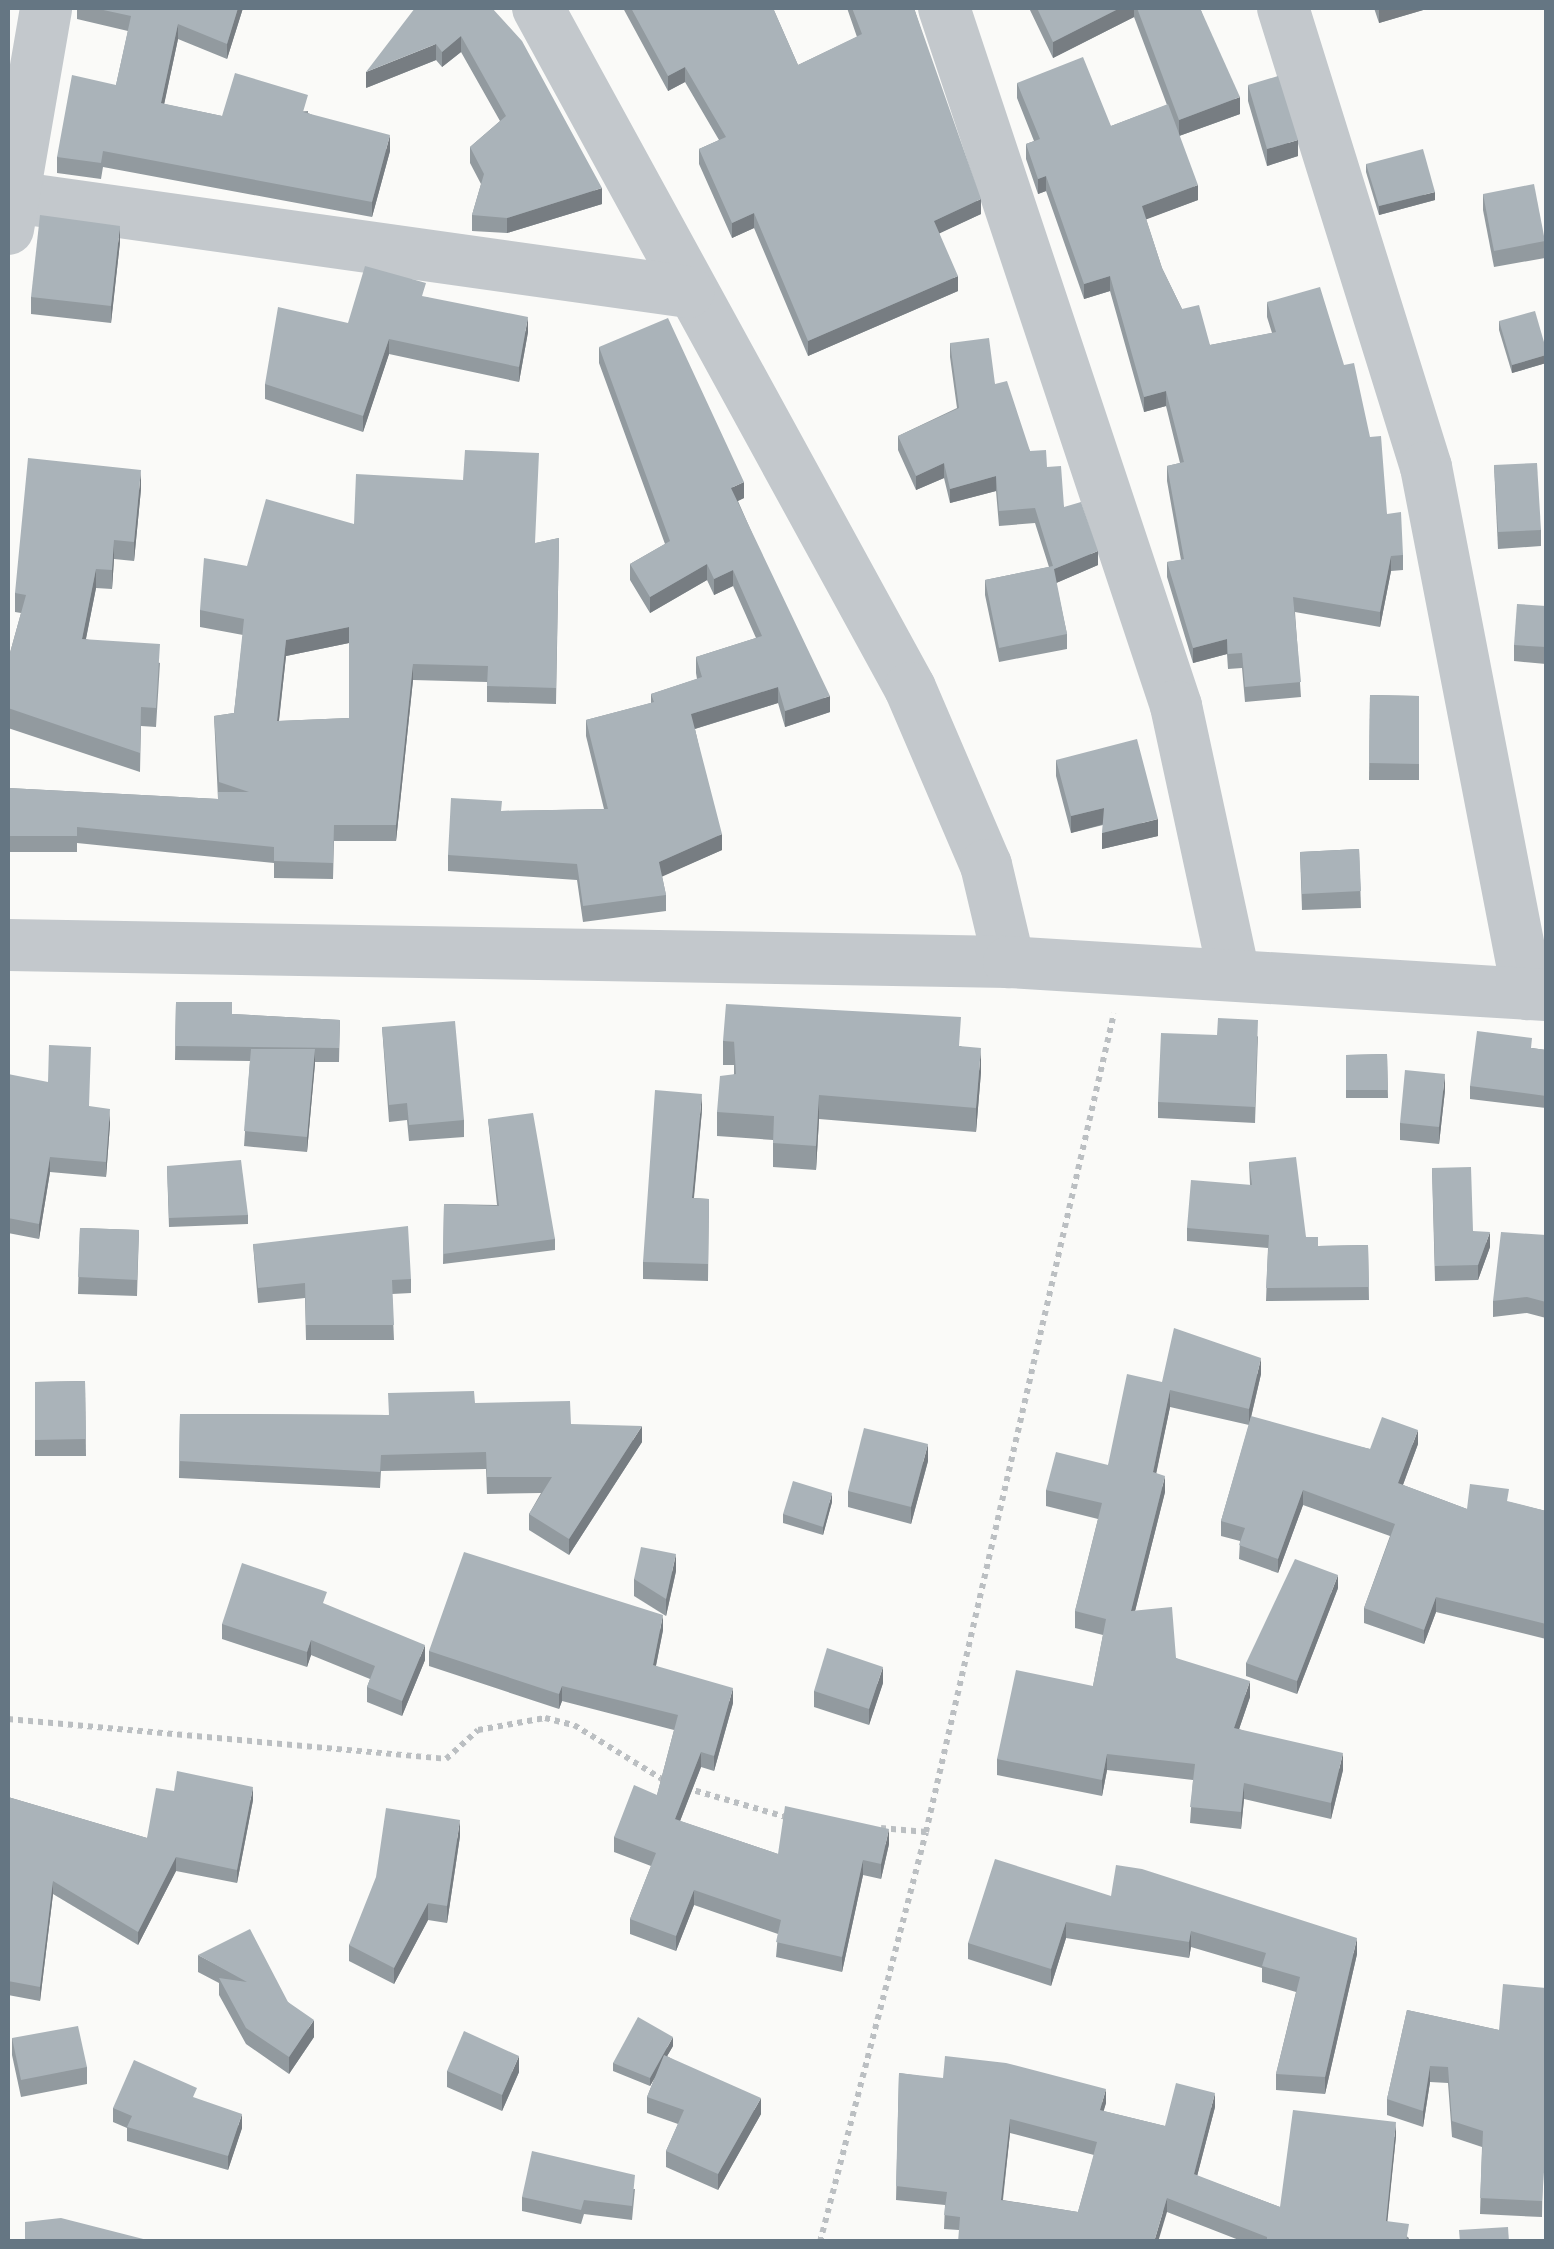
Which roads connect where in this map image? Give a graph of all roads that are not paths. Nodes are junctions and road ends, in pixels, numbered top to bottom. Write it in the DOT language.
graph roads {
  1 [pos="46,8"];
  2 [pos="538,8"];
  3 [pos="944,8"];
  4 [pos="1283,8"];
  5 [pos="10,214"];
  6 [pos="688,292"];
  7 [pos="8,945"];
  8 [pos="1010,962"];
  9 [pos="1234,970"];
  10 [pos="1538,994"];
  1 -- 5 [label="street"];
  2 -- 6 [label="street"];
  3 -- 9 [label="street"];
  4 -- 10 [label="street"];
  5 -- 6 [label="street"];
  6 -- 8 [label="street"];
  7 -- 8 [label="street"];
  8 -- 9 [label="street"];
  9 -- 10 [label="street"];
}
